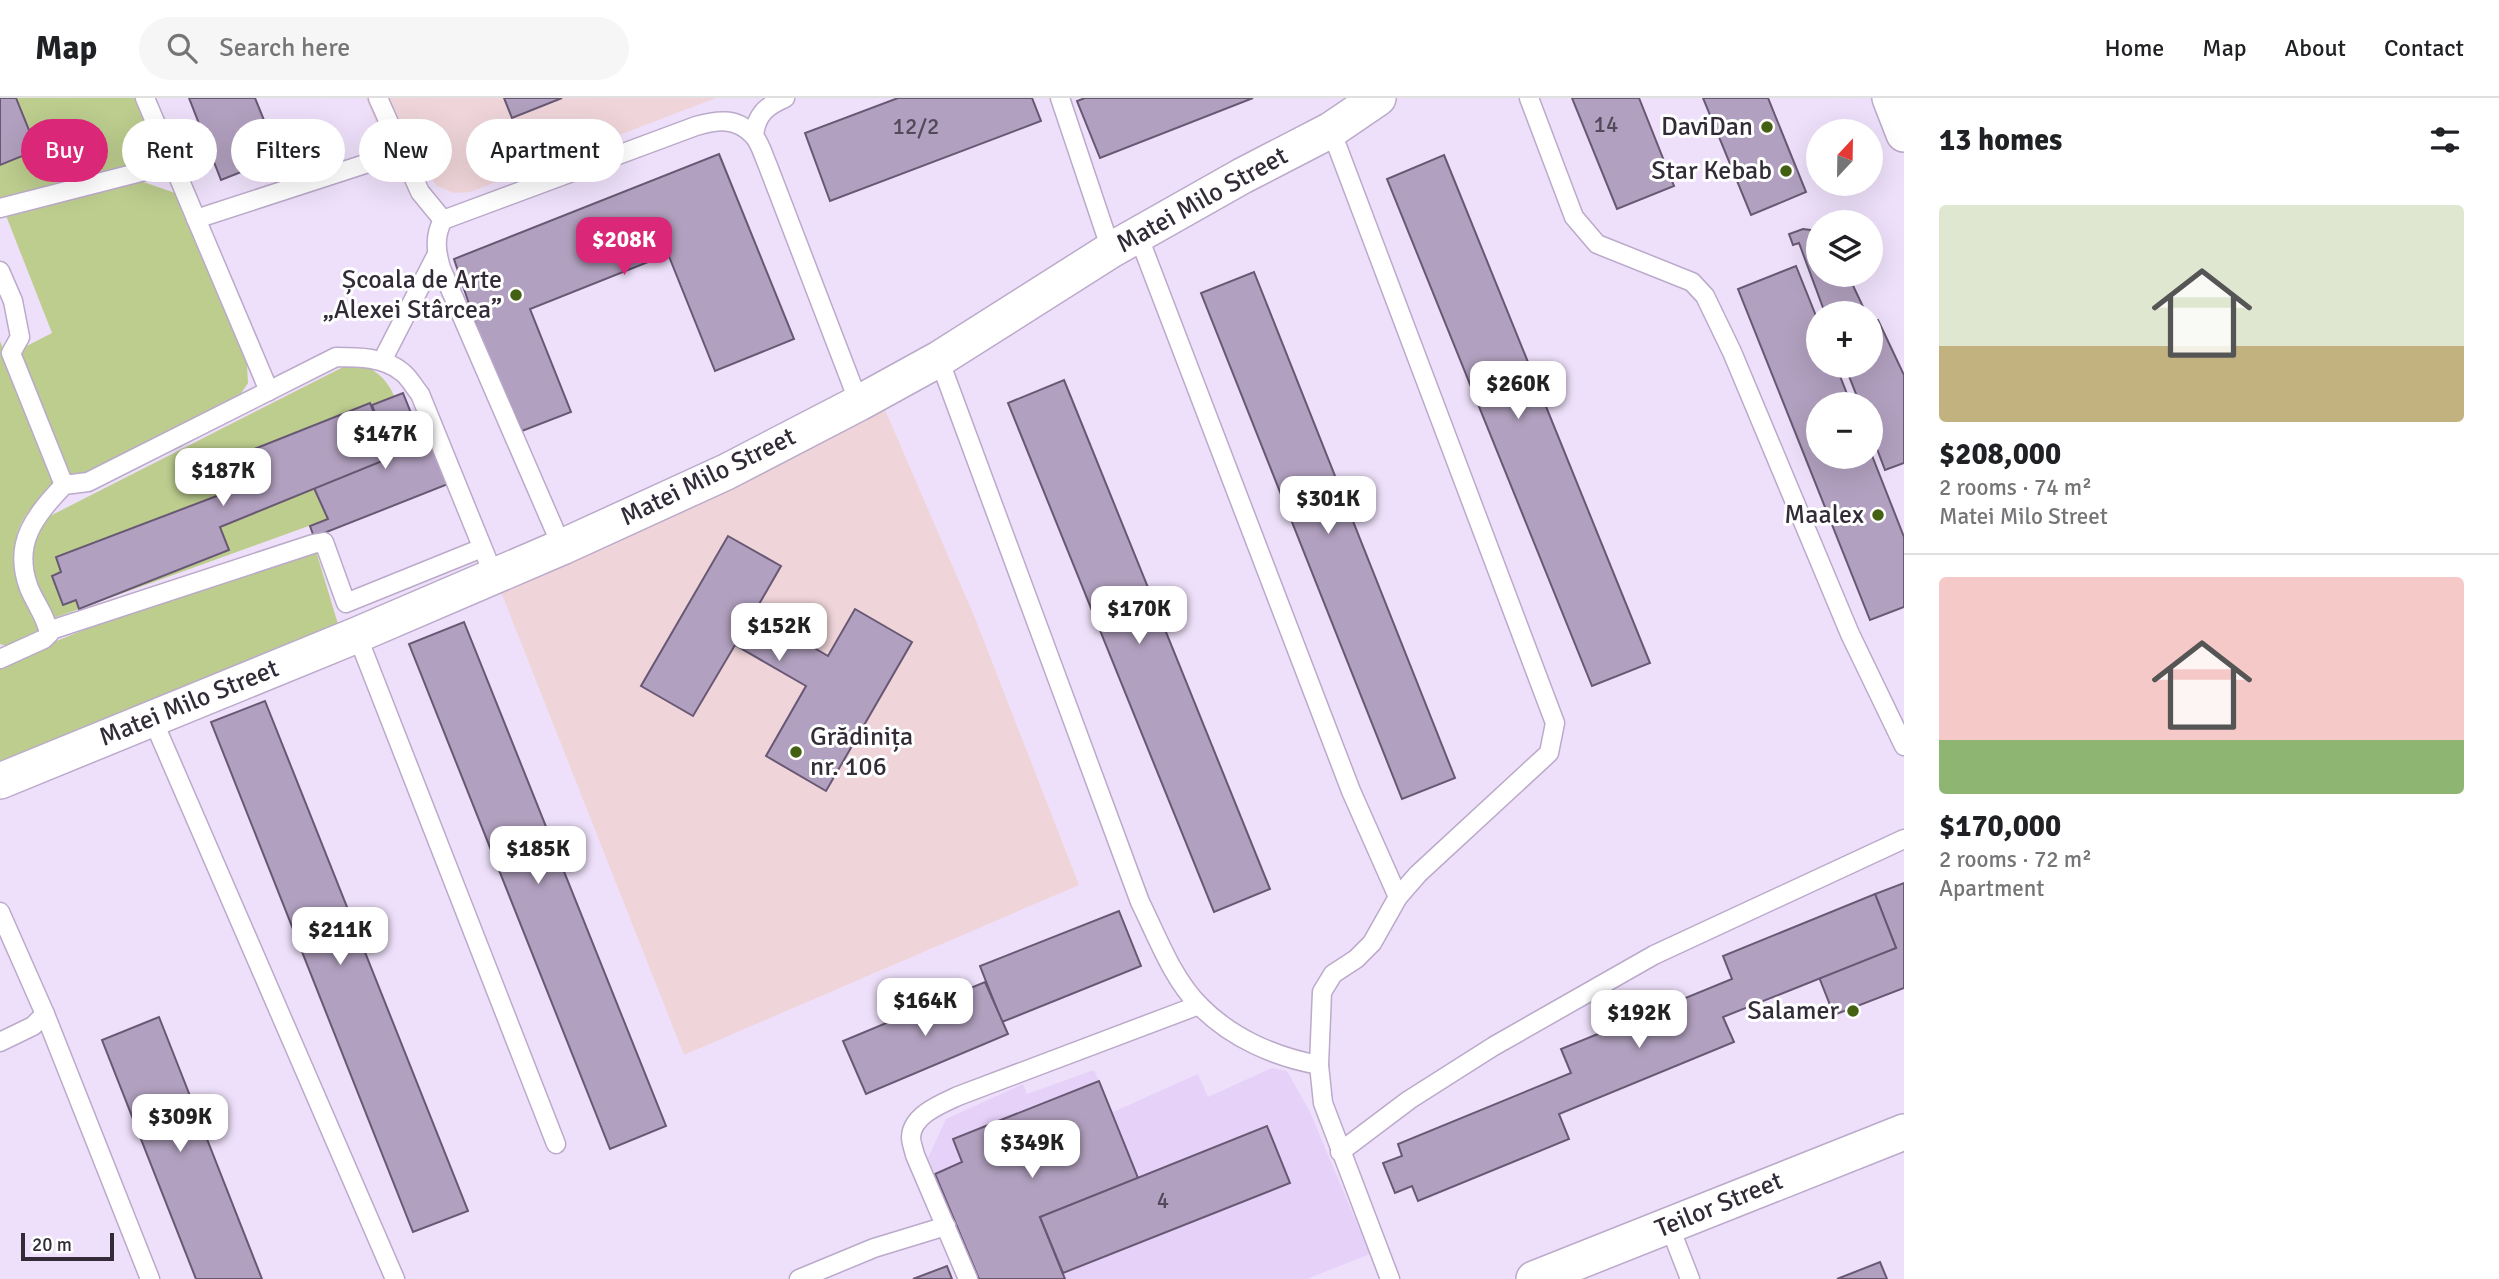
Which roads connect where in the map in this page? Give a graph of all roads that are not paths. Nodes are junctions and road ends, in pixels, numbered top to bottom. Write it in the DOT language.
graph roads {
  1 [pos="145,98"];
  2 [pos="377,98"];
  3 [pos="785,98"];
  4 [pos="1060,98"];
  5 [pos="1378,98"];
  6 [pos="1530,98"];
  7 [pos="1890,98"];
  8 [pos="154,119"];
  9 [pos="387,119"];
  10 [pos="1331,130"];
  11 [pos="1904,134"];
  12 [pos="754,136"];
  13 [pos="359,166"];
  14 [pos="122,177"];
  15 [pos="180,182"];
  16 [pos="416,182"];
  17 [pos="0,208"];
  18 [pos="196,219"];
  19 [pos="443,220"];
  20 [pos="1125,242"];
  21 [pos="437,254"];
  22 [pos="0,271"];
  23 [pos="939,359"];
  24 [pos="382,361"];
  25 [pos="269,391"];
  26 [pos="859,403"];
  27 [pos="64,485"];
  28 [pos="562,547"];
  29 [pos="488,562"];
  30 [pos="48,631"];
  31 [pos="357,635"];
  32 [pos="0,659"];
  33 [pos="152,718"];
  34 [pos="1904,746"];
  35 [pos="0,780"];
  36 [pos="1904,839"];
  37 [pos="1398,897"];
  38 [pos="0,912"];
  39 [pos="1199,1005"];
  40 [pos="45,1014"];
  41 [pos="0,1042"];
  42 [pos="1319,1065"];
  43 [pos="1904,1132"];
  44 [pos="556,1144"];
  45 [pos="1340,1152"];
  46 [pos="1669,1225"];
  47 [pos="946,1226"];
  48 [pos="150,1279"];
  49 [pos="395,1279"];
  50 [pos="799,1279"];
  51 [pos="968,1279"];
  52 [pos="1390,1279"];
  53 [pos="1534,1279"];
  54 [pos="1690,1279"];
  1 -- 8 [label="lane"];
  2 -- 9 [label="lane"];
  3 -- 12 [label="lane"];
  4 -- 20 [label="lane"];
  5 -- 10 [label="street, Matei Milo Street"];
  6 -- 34 [label="lane"];
  7 -- 11 [label="street"];
  10 -- 20 [label="street, Matei Milo Street"];
  10 -- 37 [label="lane"];
  12 -- 19 [label="lane"];
  12 -- 26 [label="lane"];
  13 -- 18 [label="lane"];
  14 -- 17 [label="lane"];
  15 -- 18 [label="lane"];
  16 -- 19 [label="lane"];
  18 -- 25 [label="lane"];
  19 -- 21 [label="lane"];
  20 -- 23 [label="street, Matei Milo Street"];
  20 -- 37 [label="lane"];
  21 -- 24 [label="lane"];
  21 -- 28 [label="lane"];
  22 -- 27 [label="lane"];
  23 -- 26 [label="street, Matei Milo Street"];
  23 -- 39 [label="lane"];
  24 -- 25 [label="lane"];
  24 -- 29 [label="lane"];
  25 -- 27 [label="lane"];
  26 -- 28 [label="street, Matei Milo Street"];
  27 -- 30 [label="lane"];
  28 -- 29 [label="street, Matei Milo Street"];
  29 -- 30 [label="lane"];
  29 -- 31 [label="street, Matei Milo Street"];
  30 -- 32 [label="lane"];
  31 -- 33 [label="street, Matei Milo Street"];
  31 -- 44 [label="lane"];
  33 -- 35 [label="street, Matei Milo Street"];
  33 -- 49 [label="lane"];
  36 -- 45 [label="lane"];
  37 -- 42 [label="lane"];
  38 -- 40 [label="lane"];
  39 -- 42 [label="lane"];
  39 -- 47 [label="lane"];
  40 -- 41 [label="lane"];
  40 -- 48 [label="lane"];
  42 -- 45 [label="lane"];
  43 -- 46 [label="street, Teilor Street"];
  45 -- 52 [label="lane"];
  46 -- 53 [label="street, Teilor Street"];
  46 -- 54 [label="lane"];
  47 -- 50 [label="lane"];
  47 -- 51 [label="lane"];
}
